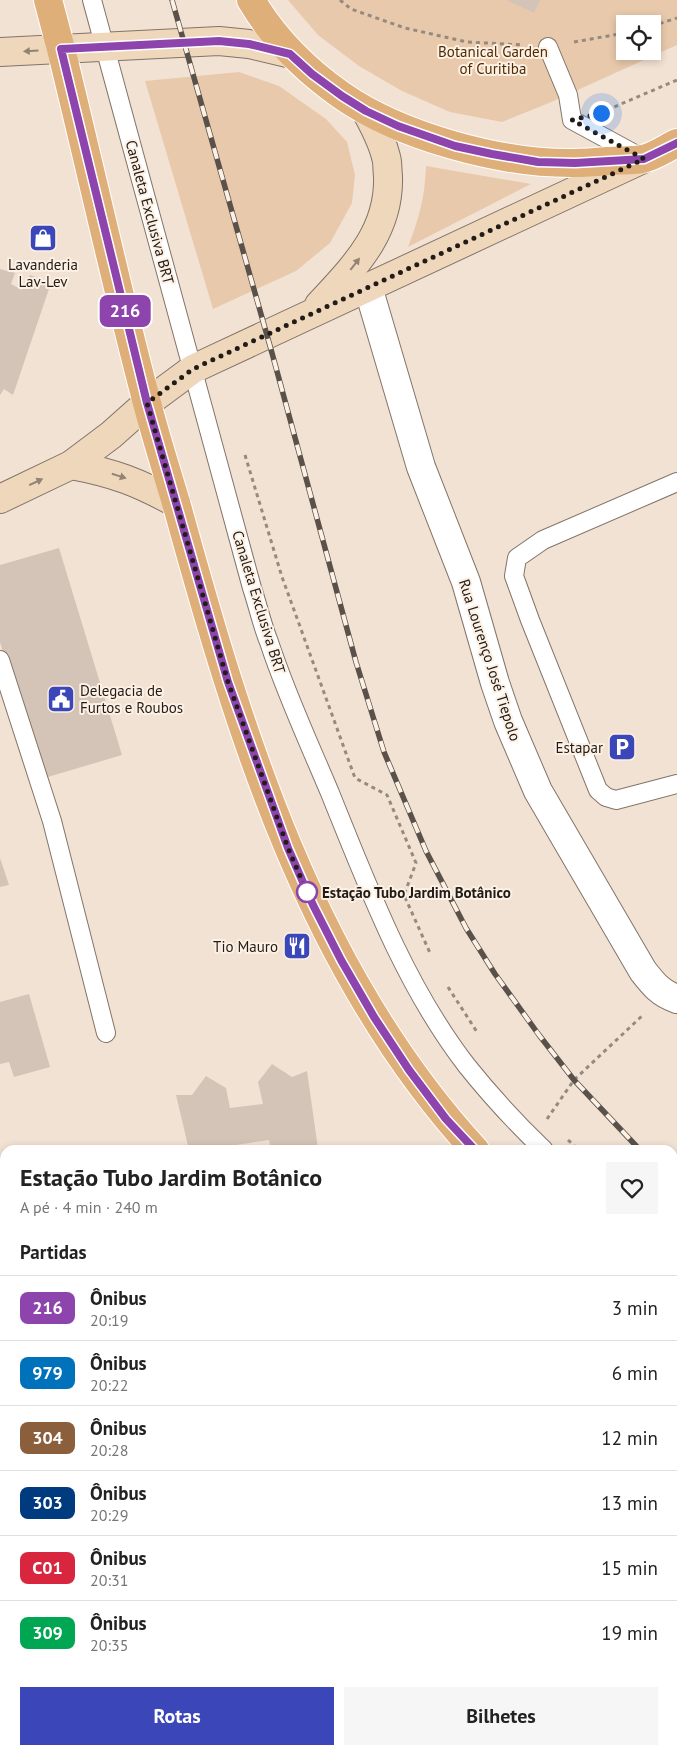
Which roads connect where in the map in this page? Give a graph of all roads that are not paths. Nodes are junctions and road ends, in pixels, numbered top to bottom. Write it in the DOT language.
graph roads {
  1 [pos="48,0"];
  2 [pos="92,0"];
  3 [pos="250,0"];
  4 [pos="104,47"];
  5 [pos="548,47"];
  6 [pos="61,49"];
  7 [pos="0,52"];
  8 [pos="290,54"];
  9 [pos="366,111"];
  10 [pos="677,143"];
  11 [pos="644,159"];
  12 [pos="368,287"];
  13 [pos="312,314"];
  14 [pos="193,369"];
  15 [pos="147,403"];
  16 [pos="72,465"];
  17 [pos="677,482"];
  18 [pos="0,499"];
  19 [pos="176,502"];
  20 [pos="0,660"];
  21 [pos="677,784"];
  22 [pos="671,997"];
  23 [pos="106,1033"];
  24 [pos="469,1145"];
  25 [pos="539,1145"];
  1 -- 6 [label="main road"];
  2 -- 4 [label="lane, Canaleta Exclusiva BRT"];
  3 -- 8 [label="main road"];
  4 -- 6 [label="main road"];
  4 -- 8 [label="main road"];
  4 -- 14 [label="lane, Canaleta Exclusiva BRT"];
  5 -- 11 [label="lane"];
  6 -- 7 [label="main road, one-way"];
  6 -- 15 [label="main road"];
  8 -- 9 [label="main road"];
  9 -- 11 [label="main road"];
  13 -- 9 [label="main road, one-way"];
  10 -- 11 [label="main road"];
  11 -- 12 [label="main road"];
  12 -- 13 [label="main road"];
  12 -- 22 [label="street, Rua Lourenço José Tiepolo"];
  13 -- 14 [label="main road"];
  14 -- 15 [label="main road"];
  14 -- 25 [label="lane, Canaleta Exclusiva BRT"];
  15 -- 16 [label="main road"];
  15 -- 19 [label="main road"];
  18 -- 16 [label="main road, one-way"];
  16 -- 19 [label="main road, one-way"];
  17 -- 21 [label="lane"];
  19 -- 24 [label="main road"];
  20 -- 23 [label="lane"];
}
